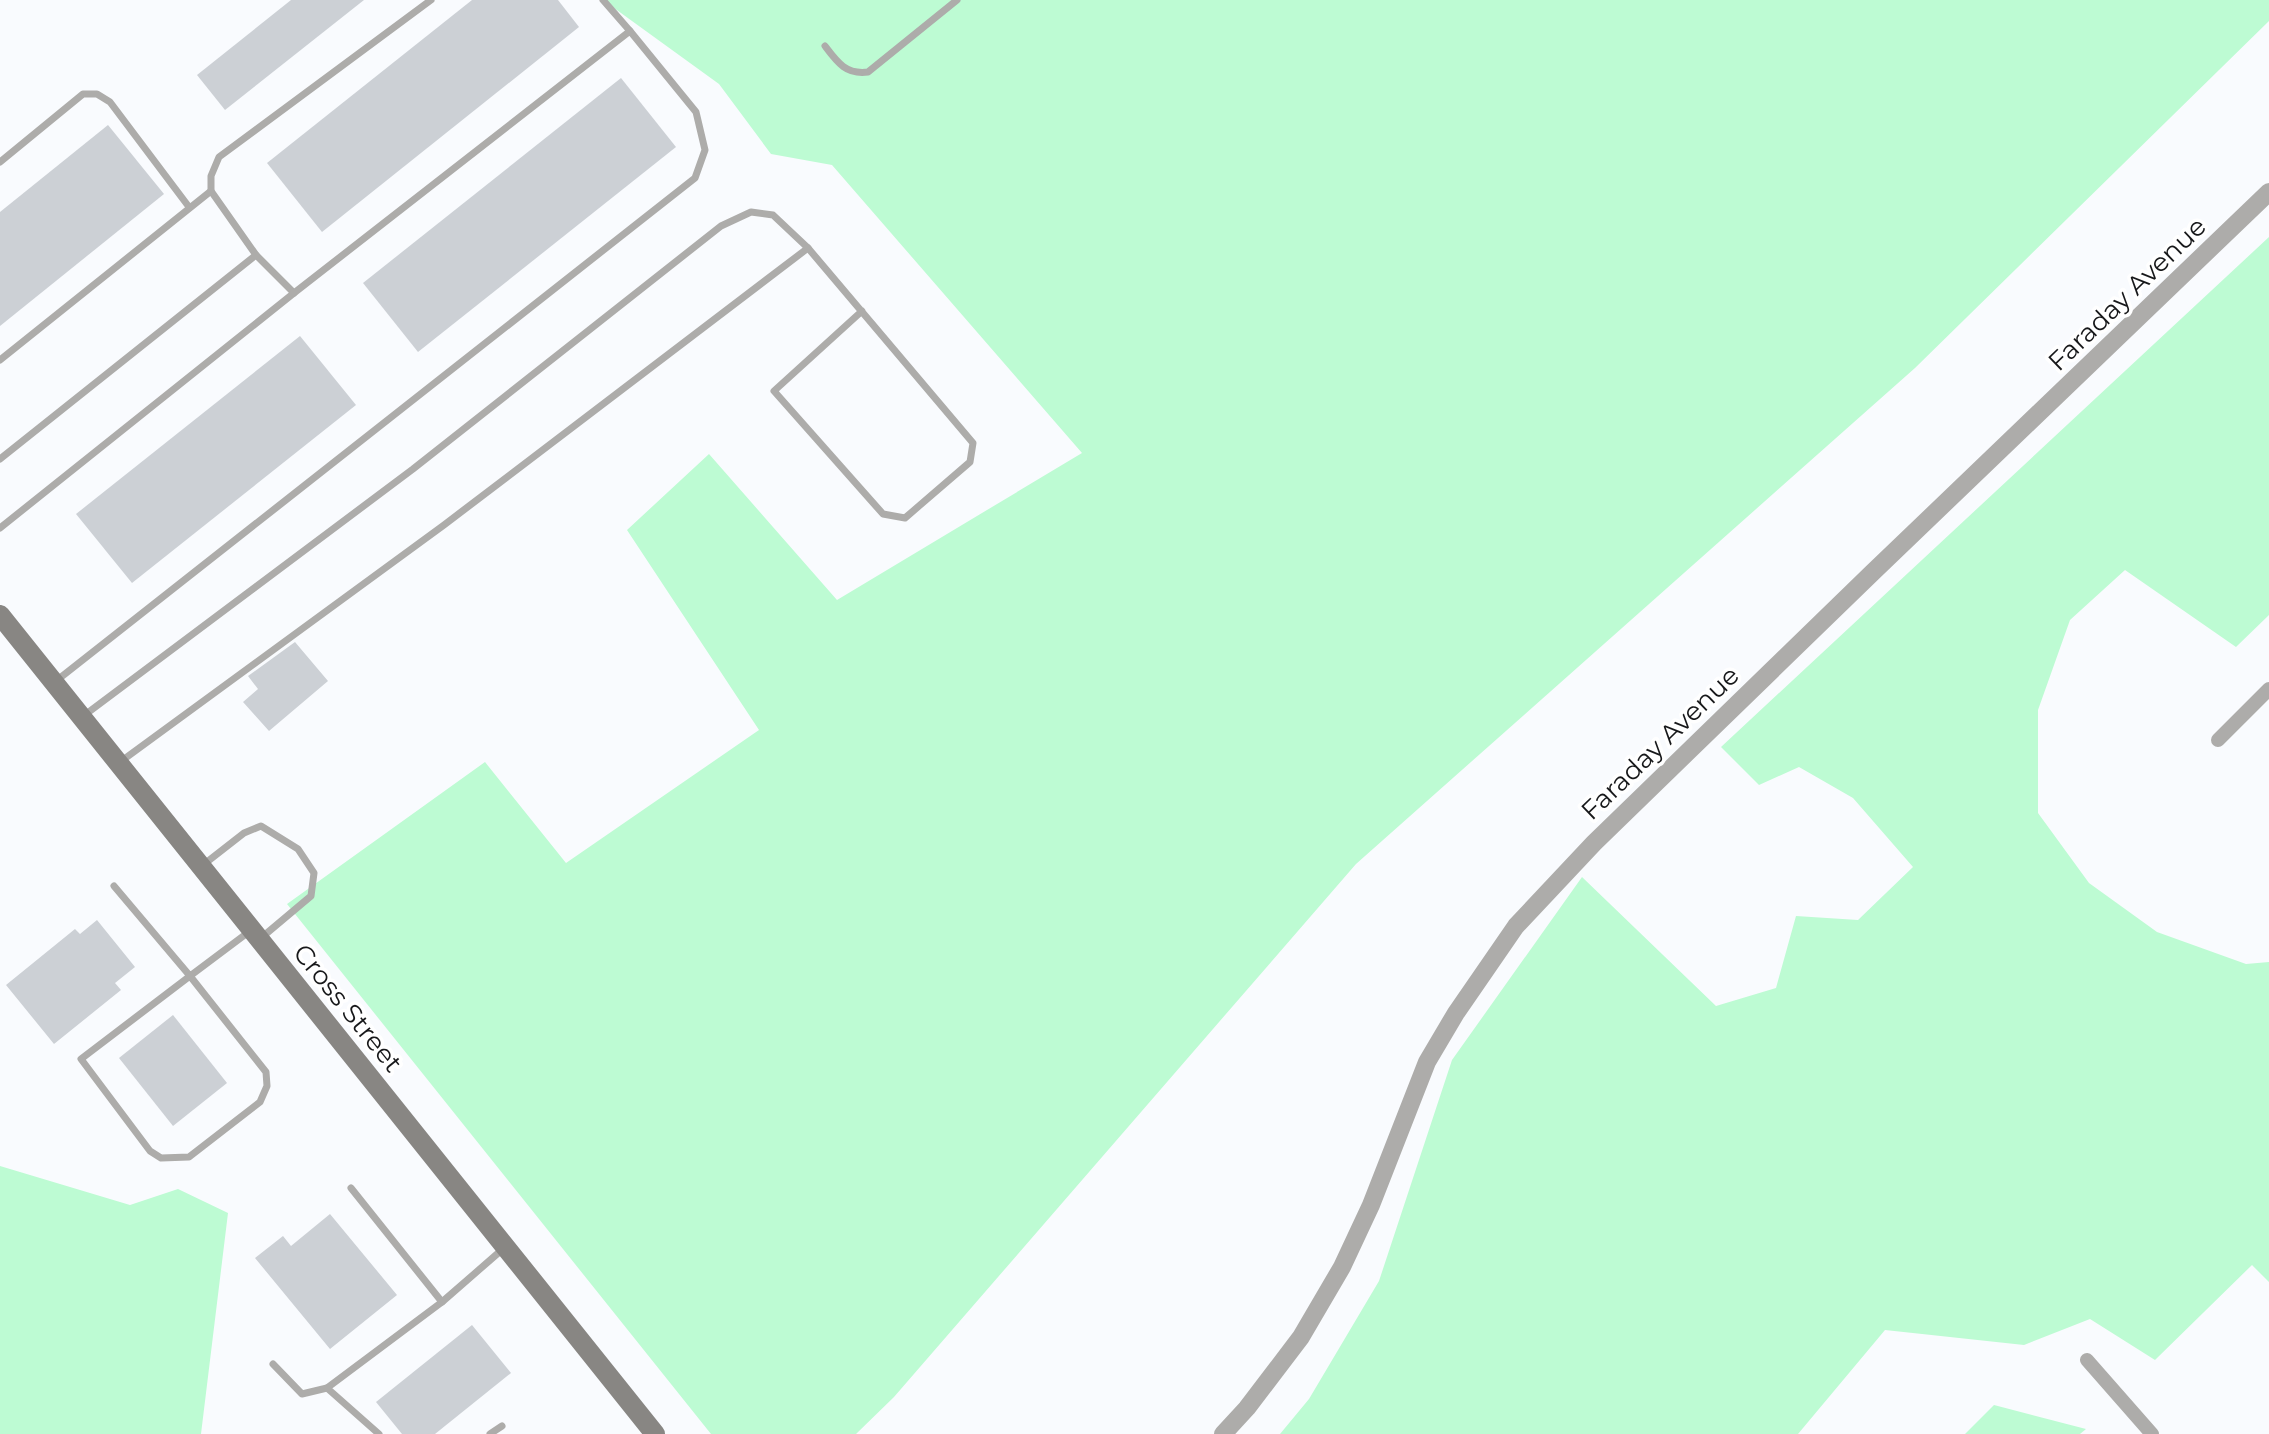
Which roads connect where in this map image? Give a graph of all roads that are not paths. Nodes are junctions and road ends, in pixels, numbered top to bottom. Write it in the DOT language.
graph roads {
  1 [pos="431,0"];
  2 [pos="603,0"];
  3 [pos="957,0"];
  4 [pos="630,31"];
  5 [pos="825,46"];
  6 [pos="0,162"];
  7 [pos="211,191"];
  8 [pos="2269,192"];
  9 [pos="189,207"];
  10 [pos="808,248"];
  11 [pos="256,255"];
  12 [pos="294,293"];
  13 [pos="862,311"];
  14 [pos="0,360"];
  15 [pos="0,459"];
  16 [pos="0,528"];
  17 [pos="0,615"];
  18 [pos="54,683"];
  19 [pos="2269,689"];
  20 [pos="82,717"];
  21 [pos="2218,740"];
  22 [pos="119,763"];
  23 [pos="201,866"];
  24 [pos="114,886"];
  25 [pos="256,934"];
  26 [pos="190,976"];
  27 [pos="351,1188"];
  28 [pos="506,1247"];
  29 [pos="442,1302"];
  30 [pos="2087,1360"];
  31 [pos="273,1364"];
  32 [pos="327,1388"];
  33 [pos="502,1426"];
  34 [pos="379,1434"];
  35 [pos="490,1434"];
  36 [pos="655,1434"];
  37 [pos="1223,1434"];
  38 [pos="2152,1434"];
  1 -- 7 [label="lane"];
  2 -- 4 [label="lane"];
  3 -- 5 [label="lane"];
  4 -- 12 [label="lane"];
  4 -- 18 [label="lane"];
  6 -- 9 [label="lane"];
  7 -- 9 [label="lane"];
  7 -- 11 [label="lane"];
  8 -- 37 [label="street, Faraday Avenue"];
  9 -- 14 [label="lane"];
  10 -- 13 [label="lane"];
  10 -- 20 [label="lane"];
  10 -- 22 [label="lane"];
  11 -- 12 [label="lane"];
  11 -- 15 [label="lane"];
  12 -- 16 [label="lane"];
  13 -- 13 [label="lane"];
  17 -- 18 [label="main road, Cross Street"];
  18 -- 20 [label="main road, Cross Street"];
  19 -- 21 [label="street"];
  20 -- 22 [label="main road, Cross Street"];
  22 -- 23 [label="main road, Cross Street"];
  23 -- 25 [label="main road, Cross Street"];
  23 -- 25 [label="lane"];
  24 -- 26 [label="lane"];
  25 -- 26 [label="lane"];
  25 -- 28 [label="main road, Cross Street"];
  26 -- 26 [label="lane"];
  27 -- 29 [label="lane"];
  28 -- 29 [label="lane"];
  28 -- 36 [label="main road, Cross Street"];
  29 -- 32 [label="lane"];
  30 -- 38 [label="street"];
  31 -- 32 [label="lane"];
  32 -- 34 [label="lane"];
  33 -- 35 [label="lane"];
}
